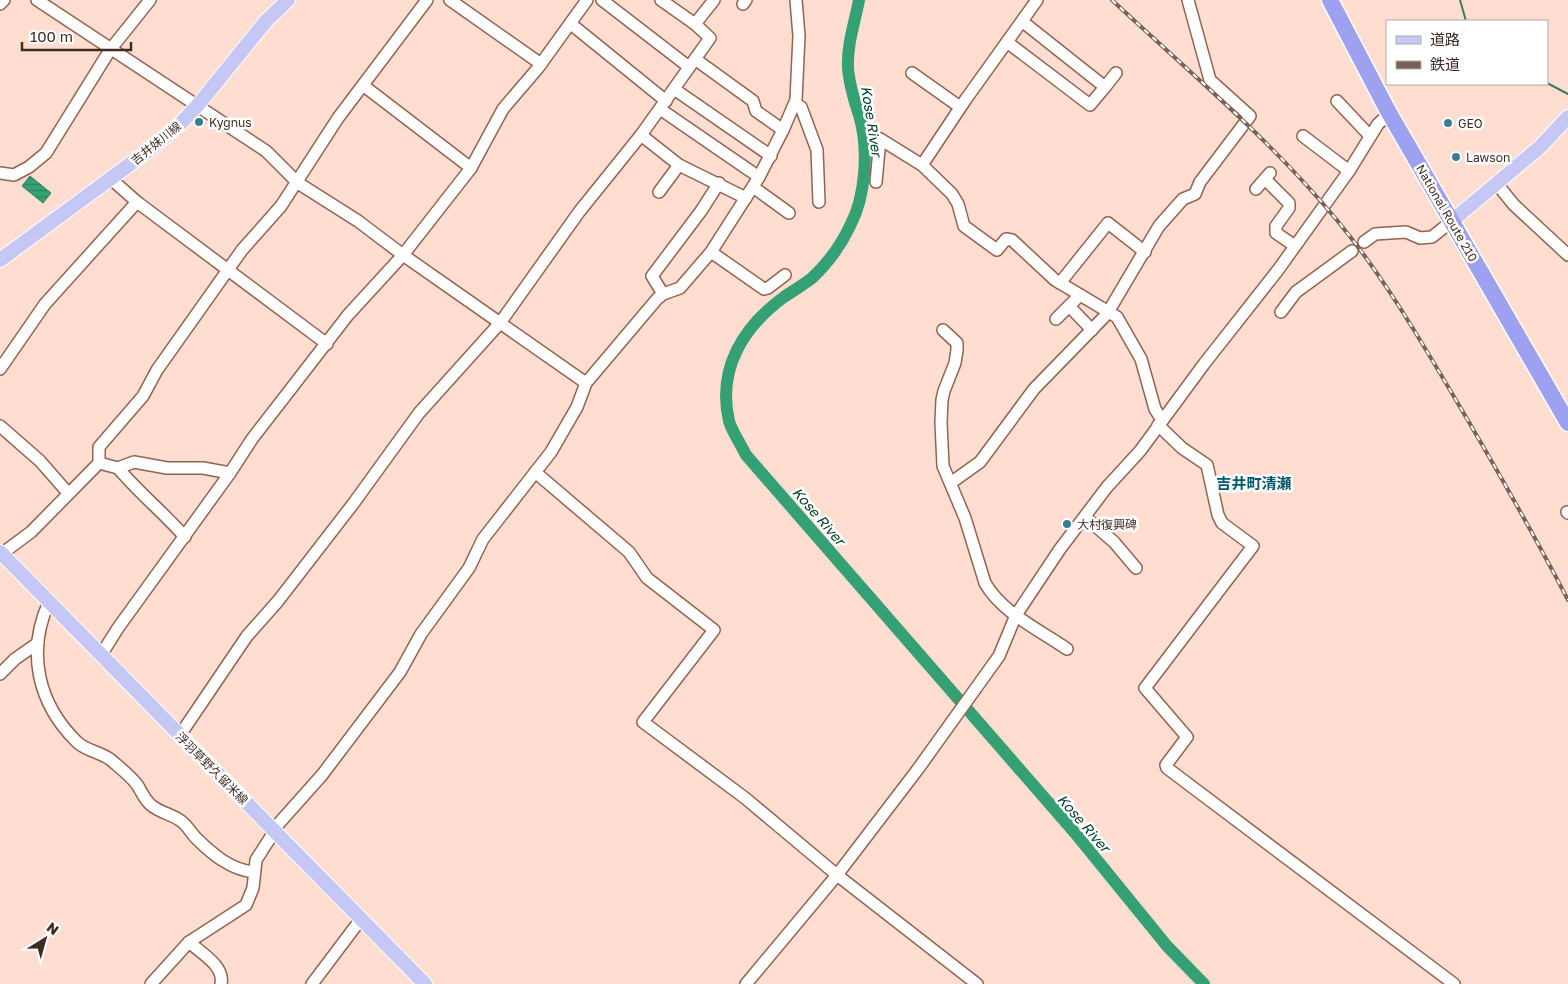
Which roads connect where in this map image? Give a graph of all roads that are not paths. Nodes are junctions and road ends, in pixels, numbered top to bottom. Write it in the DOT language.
graph roads {
  1 [pos="4,0"];
  2 [pos="37,0"];
  3 [pos="150,0"];
  4 [pos="288,0"];
  5 [pos="427,0"];
  6 [pos="450,0"];
  7 [pos="587,0"];
  8 [pos="602,0"];
  9 [pos="661,0"];
  10 [pos="714,0"];
  11 [pos="796,0"];
  12 [pos="1037,0"];
  13 [pos="1188,0"];
  14 [pos="1330,0"];
  15 [pos="0,4"];
  16 [pos="1023,22"];
  17 [pos="571,24"];
  18 [pos="695,24"];
  19 [pos="1007,42"];
  20 [pos="110,50"];
  21 [pos="692,63"];
  22 [pos="541,64"];
  23 [pos="912,73"];
  24 [pos="1116,73"];
  25 [pos="364,86"];
  26 [pos="1105,87"];
  27 [pos="674,89"];
  28 [pos="1337,101"];
  29 [pos="795,104"];
  30 [pos="198,105"];
  31 [pos="663,105"];
  32 [pos="960,107"];
  33 [pos="1390,114"];
  34 [pos="1568,117"];
  35 [pos="783,130"];
  36 [pos="641,134"];
  37 [pos="1303,136"];
  38 [pos="1370,136"];
  39 [pos="771,156"];
  40 [pos="678,165"];
  41 [pos="922,166"];
  42 [pos="471,168"];
  43 [pos="1349,170"];
  44 [pos="0,173"];
  45 [pos="110,178"];
  46 [pos="756,182"];
  47 [pos="876,182"];
  48 [pos="298,183"];
  49 [pos="719,183"];
  50 [pos="1497,184"];
  51 [pos="1256,189"];
  52 [pos="660,192"];
  53 [pos="746,198"];
  54 [pos="137,202"];
  55 [pos="819,202"];
  56 [pos="789,213"];
  57 [pos="1452,221"];
  58 [pos="1364,242"];
  59 [pos="1295,246"];
  60 [pos="1352,251"];
  61 [pos="711,252"];
  62 [pos="1145,252"];
  63 [pos="403,255"];
  64 [pos="1568,255"];
  65 [pos="0,260"];
  66 [pos="228,270"];
  67 [pos="785,275"];
  68 [pos="1060,283"];
  69 [pos="663,294"];
  70 [pos="1080,295"];
  71 [pos="1069,306"];
  72 [pos="1112,312"];
  73 [pos="1281,312"];
  74 [pos="1056,319"];
  75 [pos="500,323"];
  76 [pos="943,330"];
  77 [pos="1092,330"];
  78 [pos="327,344"];
  79 [pos="0,369"];
  80 [pos="586,383"];
  81 [pos="1160,423"];
  82 [pos="1568,423"];
  83 [pos="0,426"];
  84 [pos="99,463"];
  85 [pos="118,468"];
  86 [pos="535,472"];
  87 [pos="230,473"];
  88 [pos="952,482"];
  89 [pos="68,493"];
  90 [pos="1085,516"];
  91 [pos="186,537"];
  92 [pos="1,554"];
  93 [pos="1136,568"];
  94 [pos="49,602"];
  95 [pos="1016,615"];
  96 [pos="38,643"];
  97 [pos="1068,649"];
  98 [pos="101,655"];
  99 [pos="0,674"];
  100 [pos="180,736"];
  101 [pos="274,830"];
  102 [pos="254,872"];
  103 [pos="837,875"];
  104 [pos="361,919"];
  105 [pos="189,942"];
  106 [pos="151,984"];
  107 [pos="221,984"];
  108 [pos="312,984"];
  109 [pos="424,984"];
  110 [pos="746,984"];
  111 [pos="977,984"];
  112 [pos="1454,984"];
  1 -- 15 [label="street"];
  2 -- 20 [label="street"];
  3 -- 20 [label="street"];
  4 -- 30 [label="main road, 吉井妹川線"];
  5 -- 25 [label="street"];
  6 -- 22 [label="street"];
  7 -- 17 [label="street"];
  8 -- 21 [label="street"];
  9 -- 18 [label="street"];
  10 -- 18 [label="street"];
  11 -- 29 [label="street"];
  12 -- 16 [label="street"];
  13 -- 62 [label="street"];
  14 -- 33 [label="highway, National Route 210"];
  16 -- 19 [label="street"];
  16 -- 26 [label="street"];
  17 -- 22 [label="street"];
  17 -- 31 [label="street"];
  18 -- 21 [label="street"];
  19 -- 26 [label="street"];
  19 -- 32 [label="street"];
  20 -- 30 [label="street"];
  20 -- 44 [label="street"];
  21 -- 27 [label="street"];
  21 -- 35 [label="street"];
  22 -- 42 [label="street"];
  23 -- 32 [label="street"];
  24 -- 26 [label="street"];
  25 -- 42 [label="street"];
  25 -- 48 [label="street"];
  27 -- 31 [label="street"];
  27 -- 39 [label="street"];
  28 -- 38 [label="street"];
  29 -- 35 [label="street"];
  29 -- 55 [label="street"];
  30 -- 45 [label="main road, 吉井妹川線"];
  30 -- 48 [label="street"];
  31 -- 36 [label="street"];
  31 -- 46 [label="street"];
  32 -- 41 [label="street"];
  33 -- 38 [label="street"];
  33 -- 57 [label="highway, National Route 210"];
  34 -- 50 [label="main road"];
  35 -- 39 [label="street"];
  36 -- 40 [label="street"];
  36 -- 75 [label="street"];
  37 -- 43 [label="street"];
  38 -- 43 [label="street"];
  39 -- 46 [label="street"];
  40 -- 49 [label="street"];
  40 -- 52 [label="street"];
  41 -- 47 [label="street"];
  41 -- 68 [label="street"];
  42 -- 63 [label="street"];
  43 -- 59 [label="street"];
  45 -- 54 [label="street"];
  45 -- 65 [label="main road, 吉井妹川線"];
  46 -- 53 [label="street"];
  46 -- 56 [label="street"];
  48 -- 63 [label="street"];
  48 -- 66 [label="street"];
  49 -- 53 [label="street"];
  49 -- 69 [label="street"];
  50 -- 57 [label="main road"];
  50 -- 64 [label="street"];
  51 -- 59 [label="street"];
  53 -- 61 [label="street"];
  54 -- 66 [label="street"];
  54 -- 79 [label="street"];
  57 -- 58 [label="street"];
  57 -- 82 [label="highway, National Route 210"];
  59 -- 81 [label="street"];
  60 -- 73 [label="street"];
  61 -- 67 [label="street"];
  61 -- 69 [label="street"];
  62 -- 68 [label="street"];
  62 -- 72 [label="street"];
  63 -- 75 [label="street"];
  63 -- 78 [label="street"];
  66 -- 78 [label="street"];
  66 -- 84 [label="street"];
  68 -- 70 [label="street"];
  69 -- 80 [label="street"];
  70 -- 71 [label="street"];
  70 -- 72 [label="street"];
  71 -- 74 [label="street"];
  71 -- 77 [label="street"];
  72 -- 77 [label="street"];
  72 -- 81 [label="street"];
  75 -- 80 [label="street"];
  75 -- 100 [label="street"];
  76 -- 88 [label="street"];
  77 -- 88 [label="street"];
  78 -- 87 [label="street"];
  80 -- 86 [label="street"];
  81 -- 90 [label="street"];
  81 -- 112 [label="street"];
  83 -- 89 [label="street"];
  84 -- 85 [label="street"];
  84 -- 89 [label="street"];
  85 -- 87 [label="street"];
  85 -- 91 [label="street"];
  86 -- 101 [label="street"];
  86 -- 103 [label="street"];
  87 -- 91 [label="street"];
  88 -- 95 [label="street"];
  89 -- 92 [label="street"];
  90 -- 93 [label="street"];
  90 -- 95 [label="street"];
  91 -- 98 [label="street"];
  92 -- 94 [label="main road, 浮羽草野久留米線"];
  94 -- 96 [label="street"];
  94 -- 98 [label="main road, 浮羽草野久留米線"];
  95 -- 97 [label="street"];
  95 -- 103 [label="street"];
  96 -- 99 [label="street"];
  96 -- 102 [label="street"];
  98 -- 100 [label="main road, 浮羽草野久留米線"];
  100 -- 101 [label="main road, 浮羽草野久留米線"];
  101 -- 102 [label="street"];
  101 -- 104 [label="main road, 浮羽草野久留米線"];
  102 -- 105 [label="street"];
  103 -- 110 [label="street"];
  103 -- 111 [label="street"];
  104 -- 108 [label="street"];
  104 -- 109 [label="main road, 浮羽草野久留米線"];
  105 -- 106 [label="street"];
  105 -- 107 [label="street"];
}
